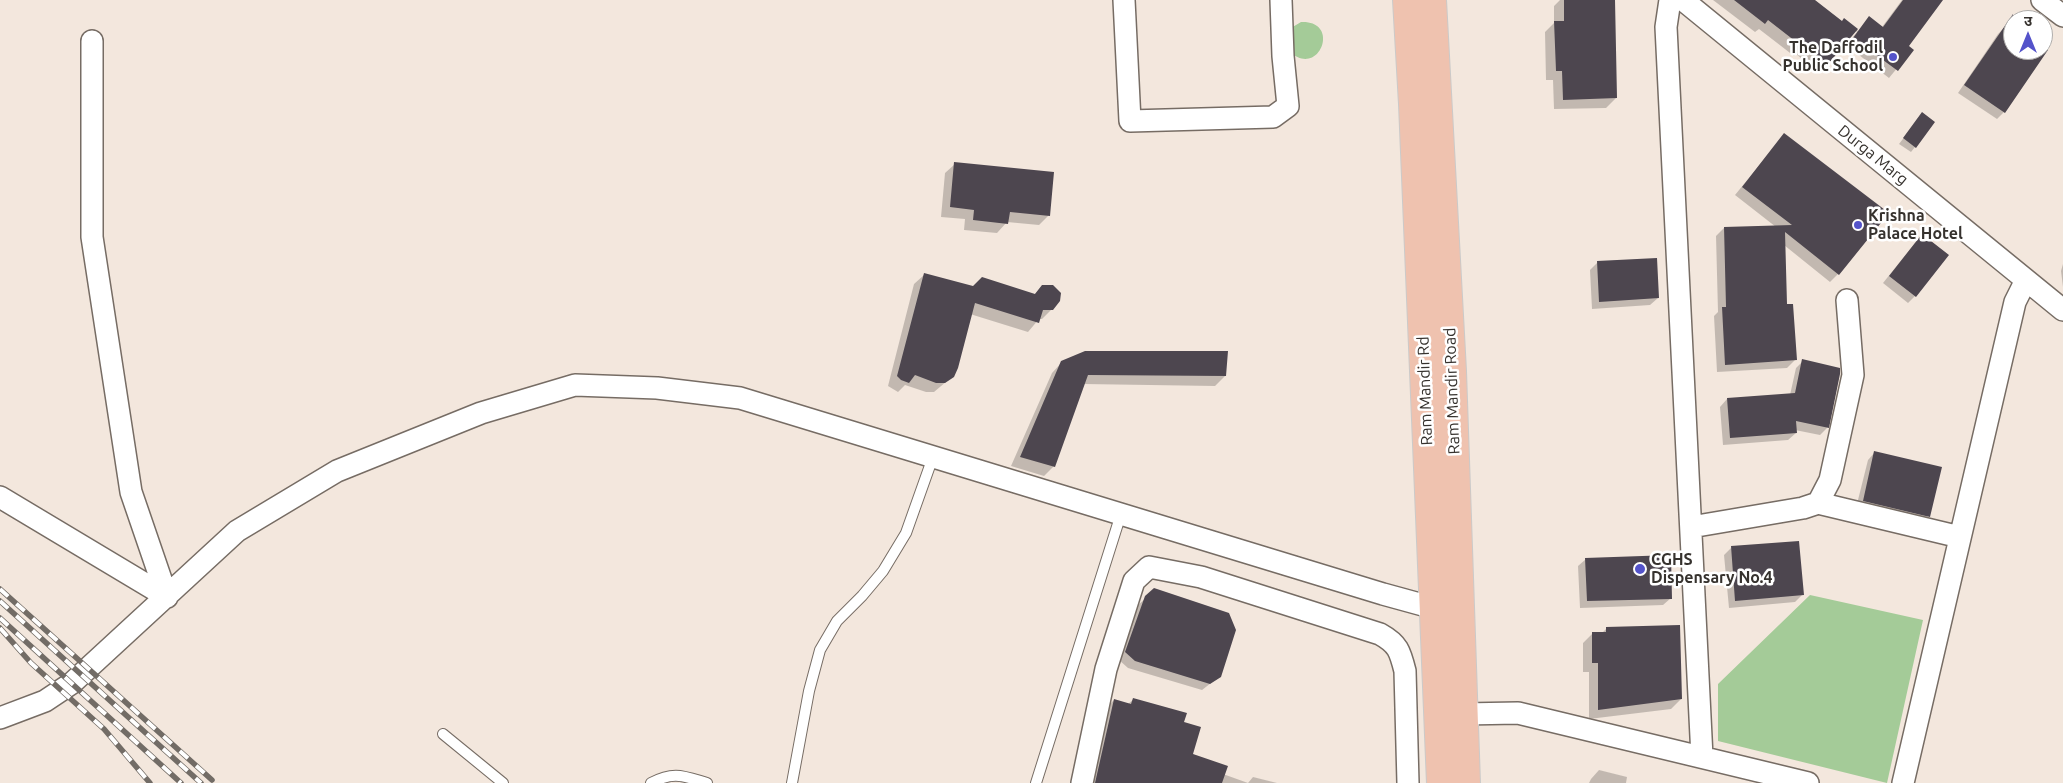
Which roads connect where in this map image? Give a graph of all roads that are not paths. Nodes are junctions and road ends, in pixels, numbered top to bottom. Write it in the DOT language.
graph roads {
  1 [pos="1124,0"];
  2 [pos="1281,0"];
  3 [pos="1407,0"];
  4 [pos="1432,0"];
  5 [pos="1670,0"];
  6 [pos="1683,0"];
  7 [pos="2042,0"];
  8 [pos="2063,16"];
  9 [pos="92,41"];
  10 [pos="2026,280"];
  11 [pos="1847,300"];
  12 [pos="2063,310"];
  13 [pos="933,457"];
  14 [pos="0,497"];
  15 [pos="1818,503"];
  16 [pos="1121,514"];
  17 [pos="1691,527"];
  18 [pos="1960,537"];
  19 [pos="156,566"];
  20 [pos="122,570"];
  21 [pos="167,597"];
  22 [pos="1434,608"];
  23 [pos="1461,609"];
  24 [pos="1463,714"];
  25 [pos="0,718"];
  26 [pos="443,734"];
  27 [pos="1407,741"];
  28 [pos="1439,744"];
  29 [pos="1702,757"];
  30 [pos="503,783"];
  31 [pos="651,783"];
  32 [pos="707,783"];
  33 [pos="792,783"];
  34 [pos="1036,783"];
  35 [pos="1082,783"];
  36 [pos="1408,783"];
  37 [pos="1441,783"];
  38 [pos="1466,783"];
  39 [pos="1808,783"];
  40 [pos="1903,783"];
  1 -- 2 [label="street"];
  3 -- 22 [label="main road, Ram Mandir Rd"];
  4 -- 23 [label="main road, Ram Mandir Road"];
  5 -- 17 [label="street"];
  6 -- 10 [label="street, Durga Marg"];
  7 -- 8 [label="street"];
  9 -- 19 [label="street"];
  10 -- 12 [label="street, Durga Marg"];
  10 -- 18 [label="street"];
  11 -- 15 [label="street"];
  13 -- 16 [label="street"];
  13 -- 21 [label="street"];
  13 -- 33 [label="lane"];
  14 -- 20 [label="street"];
  15 -- 17 [label="street"];
  15 -- 18 [label="street"];
  16 -- 22 [label="street"];
  16 -- 34 [label="lane"];
  17 -- 29 [label="street"];
  18 -- 40 [label="street"];
  19 -- 20 [label="street"];
  19 -- 21 [label="street"];
  20 -- 21 [label="street"];
  21 -- 25 [label="street"];
  22 -- 23 [label="street"];
  22 -- 28 [label="main road, Ram Mandir Rd"];
  23 -- 24 [label="main road, Ram Mandir Road"];
  24 -- 29 [label="street"];
  24 -- 38 [label="main road, Ram Mandir Road"];
  26 -- 30 [label="lane"];
  27 -- 28 [label="street"];
  27 -- 35 [label="street"];
  27 -- 36 [label="street"];
  28 -- 37 [label="main road, Ram Mandir Rd"];
  29 -- 39 [label="street"];
  31 -- 32 [label="lane"];
}
